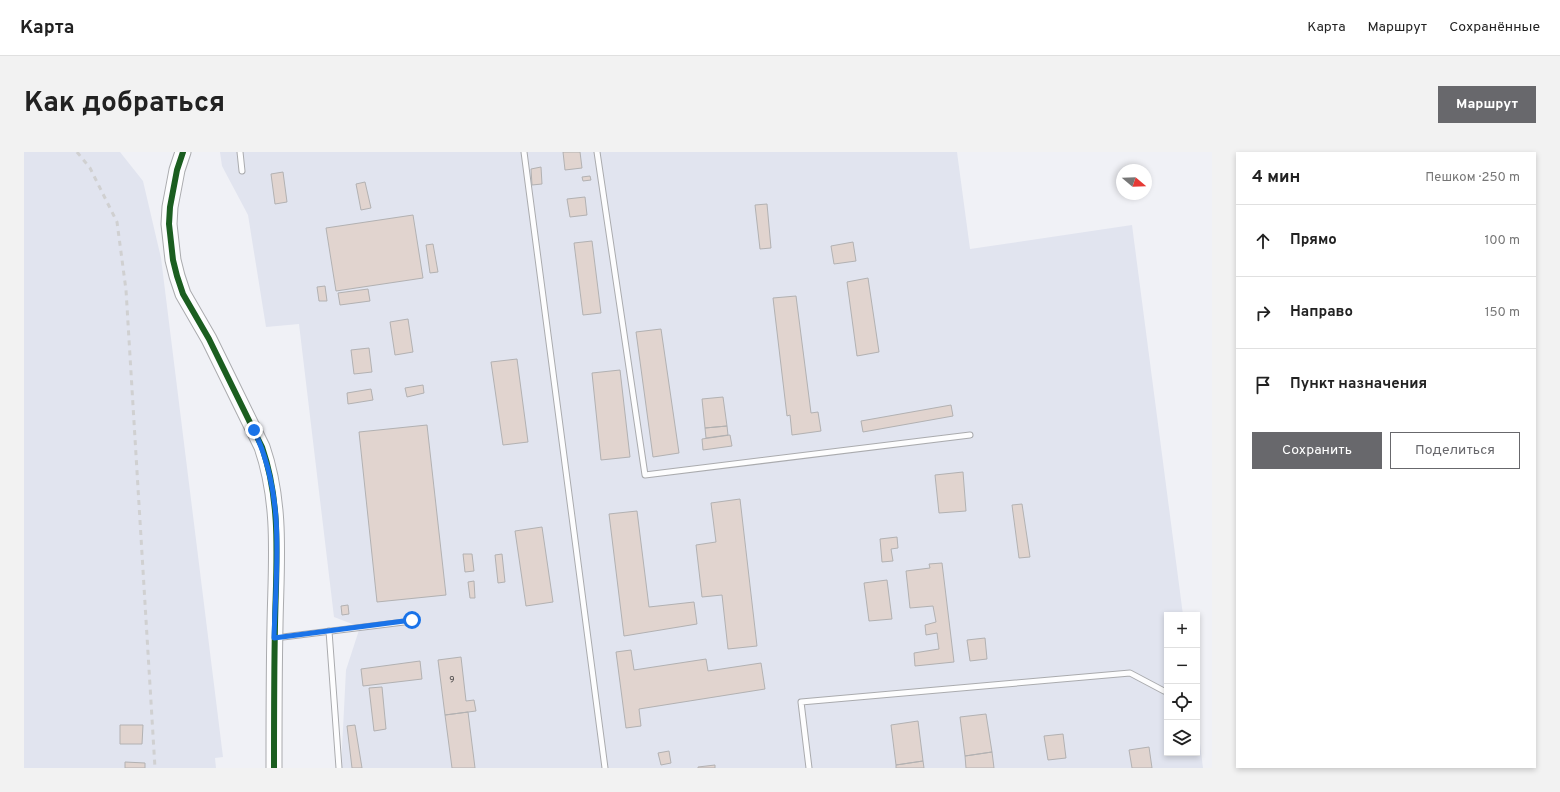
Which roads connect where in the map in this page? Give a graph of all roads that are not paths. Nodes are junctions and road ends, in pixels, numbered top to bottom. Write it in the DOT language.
graph roads {
  1 [pos="183,152"];
  2 [pos="240,152"];
  3 [pos="524,152"];
  4 [pos="597,152"];
  5 [pos="242,172"];
  6 [pos="970,435"];
  7 [pos="412,620"];
  8 [pos="329,631"];
  9 [pos="274,638"];
  10 [pos="1164,691"];
  11 [pos="274,768"];
  12 [pos="339,768"];
  13 [pos="605,768"];
  14 [pos="809,768"];
  1 -- 9 [label="street"];
  2 -- 5 [label="lane"];
  3 -- 13 [label="lane"];
  4 -- 6 [label="lane"];
  7 -- 8 [label="lane"];
  8 -- 9 [label="lane"];
  8 -- 12 [label="lane"];
  9 -- 11 [label="street"];
  10 -- 14 [label="lane"];
}
